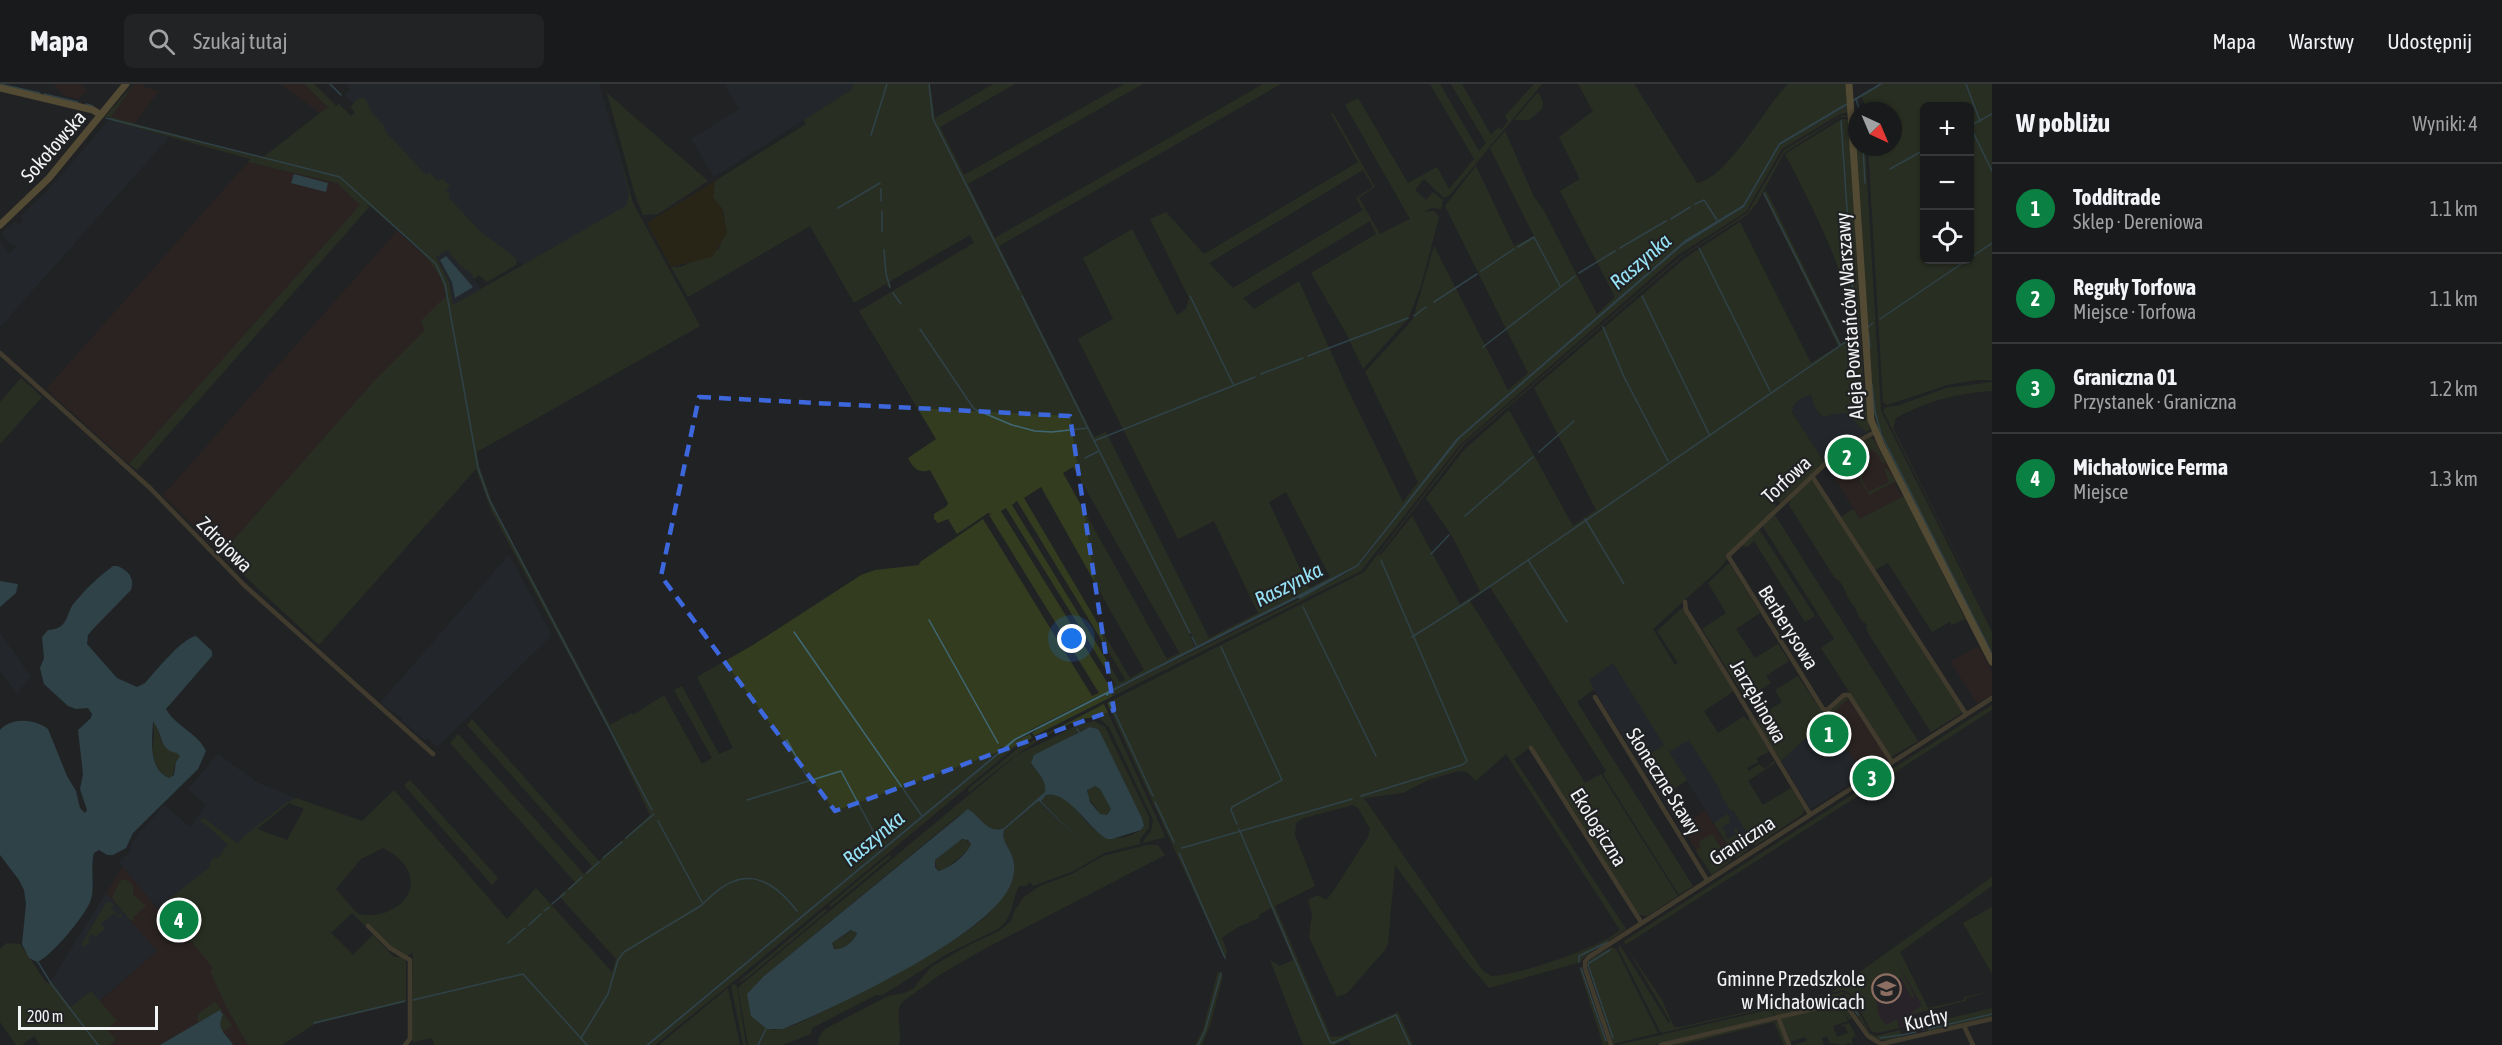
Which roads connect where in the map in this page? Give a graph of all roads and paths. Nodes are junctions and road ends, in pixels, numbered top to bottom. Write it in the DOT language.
graph roads {
  1 [pos="126,84"];
  2 [pos="1850,84"];
  3 [pos="0,88"];
  4 [pos="101,115"];
  5 [pos="0,225"];
  6 [pos="0,353"];
  7 [pos="1875,432"];
  8 [pos="1812,476"];
  9 [pos="1729,559"];
  10 [pos="1685,602"];
  11 [pos="1992,662"];
  12 [pos="1594,697"];
  13 [pos="1992,698"];
  14 [pos="1966,714"];
  15 [pos="1531,748"];
  16 [pos="433,754"];
  17 [pos="1892,762"];
  18 [pos="1810,814"];
  19 [pos="1707,880"];
  20 [pos="1641,922"];
  21 [pos="368,926"];
  22 [pos="1778,1017"];
  23 [pos="1992,1019"];
  24 [pos="1964,1026"];
  25 [pos="1870,1043"];
  26 [pos="405,1045"];
  27 [pos="1611,1045"];
  28 [pos="1661,1045"];
  29 [pos="1789,1045"];
  30 [pos="1974,1045"];
  1 -- 4 [label="street, Sokołowska"];
  2 -- 7 [label="street, Aleja Powstańców Warszawy"];
  3 -- 4 [label="street"];
  4 -- 5 [label="street, Sokołowska"];
  6 -- 16 [label="street, Zdrojowa"];
  7 -- 8 [label="street, Torfowa"];
  7 -- 11 [label="street, Aleja Powstańców Warszawy"];
  8 -- 9 [label="street, Torfowa"];
  8 -- 14 [label="street"];
  9 -- 17 [label="street, Berberysowa"];
  10 -- 18 [label="street, Jarzębinowa"];
  12 -- 19 [label="street, Słoneczne Stawy"];
  13 -- 14 [label="street, Graniczna"];
  14 -- 17 [label="street, Graniczna"];
  15 -- 20 [label="street, Ekologiczna"];
  17 -- 18 [label="street, Graniczna"];
  18 -- 19 [label="street, Graniczna"];
  19 -- 20 [label="street, Graniczna"];
  20 -- 27 [label="street, Graniczna"];
  21 -- 26 [label="street"];
  22 -- 25 [label="street"];
  22 -- 28 [label="street"];
  22 -- 29 [label="street"];
  23 -- 24 [label="street, Kuchy"];
  24 -- 25 [label="street, Kuchy"];
  24 -- 30 [label="street"];
}
